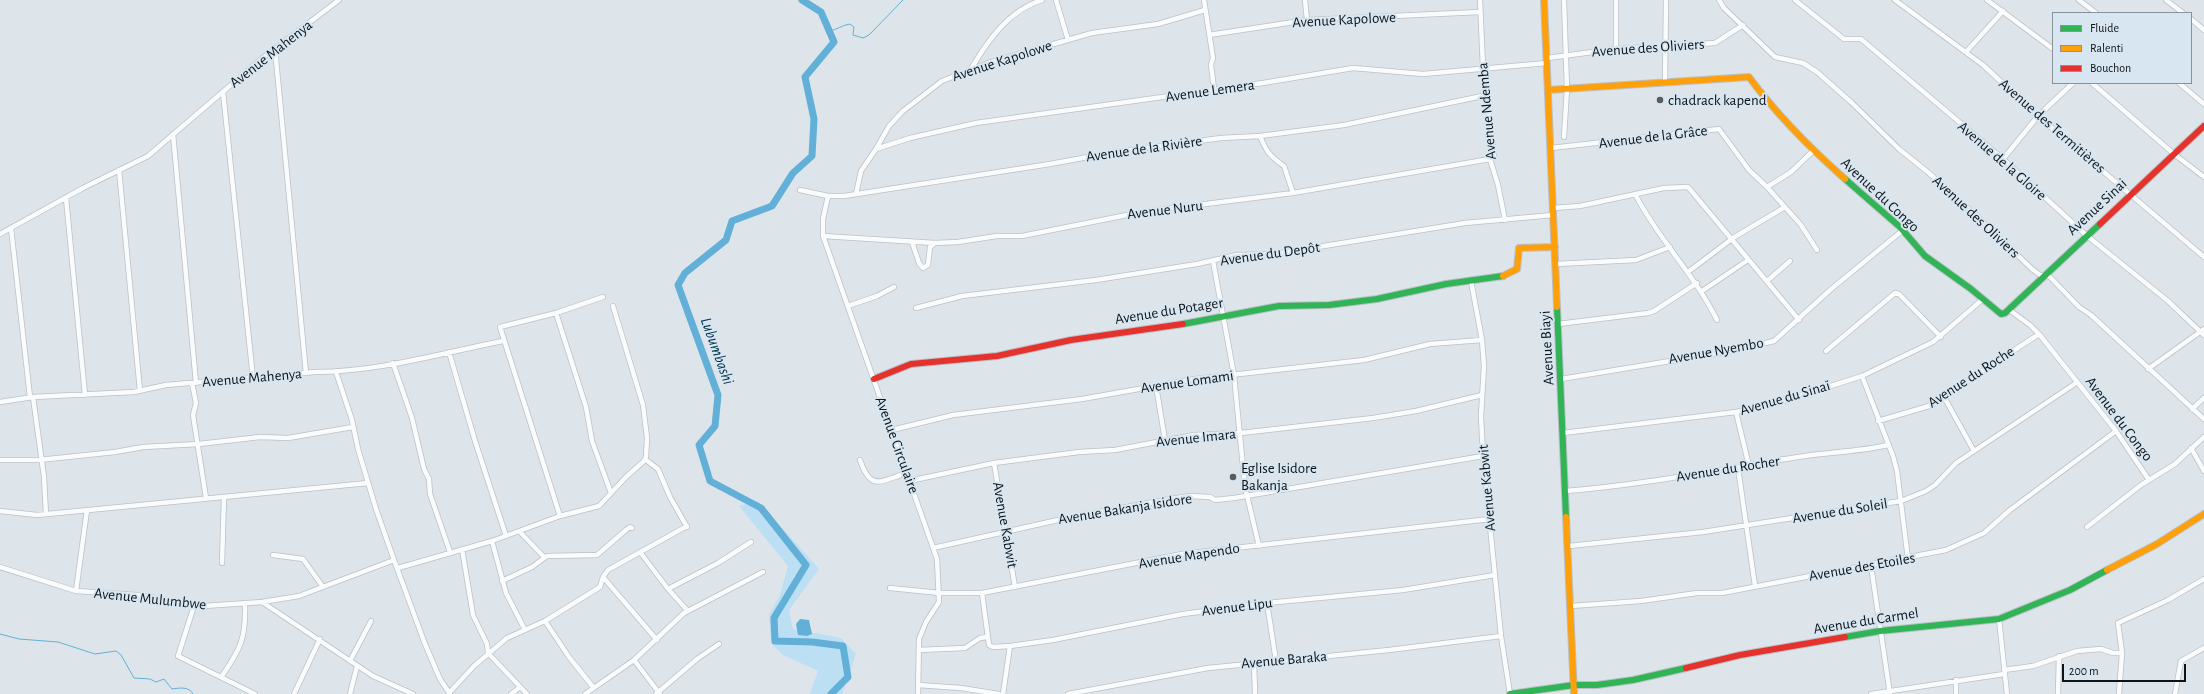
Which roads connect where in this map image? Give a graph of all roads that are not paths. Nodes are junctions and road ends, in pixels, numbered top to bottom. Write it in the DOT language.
graph roads {
  1 [pos="339,0"];
  2 [pos="1042,0"];
  3 [pos="1056,0"];
  4 [pos="1204,0"];
  5 [pos="1305,0"];
  6 [pos="1480,0"];
  7 [pos="1544,0"];
  8 [pos="1564,0"];
  9 [pos="1616,0"];
  10 [pos="1666,0"];
  11 [pos="1719,0"];
  12 [pos="1795,0"];
  13 [pos="1895,0"];
  14 [pos="1987,0"];
  15 [pos="2079,0"];
  16 [pos="2166,0"];
  17 [pos="1205,10"];
  18 [pos="2003,11"];
  19 [pos="1480,12"];
  20 [pos="2095,12"];
  21 [pos="2182,12"];
  22 [pos="1307,20"];
  23 [pos="2192,20"];
  24 [pos="1743,25"];
  25 [pos="2204,29"];
  26 [pos="1209,35"];
  27 [pos="1068,40"];
  28 [pos="1666,46"];
  29 [pos="2052,48"];
  30 [pos="275,49"];
  31 [pos="1616,49"];
  32 [pos="1966,52"];
  33 [pos="1566,56"];
  34 [pos="1547,61"];
  35 [pos="1483,68"];
  36 [pos="971,69"];
  37 [pos="1664,83"];
  38 [pos="2072,84"];
  39 [pos="2093,84"];
  40 [pos="2180,84"];
  41 [pos="1567,88"];
  42 [pos="1214,89"];
  43 [pos="1548,90"];
  44 [pos="223,92"];
  45 [pos="1487,95"];
  46 [pos="2204,104"];
  47 [pos="2038,116"];
  48 [pos="2204,126"];
  49 [pos="173,134"];
  50 [pos="1260,136"];
  51 [pos="1564,137"];
  52 [pos="1551,148"];
  53 [pos="876,149"];
  54 [pos="1813,151"];
  55 [pos="2174,154"];
  56 [pos="1490,159"];
  57 [pos="2002,159"];
  58 [pos="119,170"];
  59 [pos="2204,177"];
  60 [pos="1767,187"];
  61 [pos="800,190"];
  62 [pos="1293,193"];
  63 [pos="856,194"];
  64 [pos="1635,194"];
  65 [pos="2130,194"];
  66 [pos="828,196"];
  67 [pos="66,198"];
  68 [pos="1785,207"];
  69 [pos="1553,212"];
  70 [pos="1505,220"];
  71 [pos="12,228"];
  72 [pos="1903,230"];
  73 [pos="0,234"];
  74 [pos="2086,235"];
  75 [pos="823,236"];
  76 [pos="1732,239"];
  77 [pos="912,242"];
  78 [pos="935,243"];
  79 [pos="1555,247"];
  80 [pos="1670,247"];
  81 [pos="1817,250"];
  82 [pos="2204,257"];
  83 [pos="1748,260"];
  84 [pos="1213,261"];
  85 [pos="1790,261"];
  86 [pos="1556,264"];
  87 [pos="1688,272"];
  88 [pos="2044,275"];
  89 [pos="1471,281"];
  90 [pos="1767,281"];
  91 [pos="1697,283"];
  92 [pos="894,287"];
  93 [pos="1702,291"];
  94 [pos="603,297"];
  95 [pos="1983,299"];
  96 [pos="613,306"];
  97 [pos="848,306"];
  98 [pos="916,308"];
  99 [pos="2008,309"];
  100 [pos="556,313"];
  101 [pos="1223,317"];
  102 [pos="1717,320"];
  103 [pos="1799,320"];
  104 [pos="1558,324"];
  105 [pos="2202,330"];
  106 [pos="2039,334"];
  107 [pos="2204,335"];
  108 [pos="1941,336"];
  109 [pos="1482,340"];
  110 [pos="503,341"];
  111 [pos="1826,351"];
  112 [pos="449,352"];
  113 [pos="393,363"];
  114 [pos="2148,369"];
  115 [pos="306,372"];
  116 [pos="336,372"];
  117 [pos="1234,375"];
  118 [pos="1862,376"];
  119 [pos="253,378"];
  120 [pos="874,379"];
  121 [pos="1561,379"];
  122 [pos="194,383"];
  123 [pos="2076,383"];
  124 [pos="1156,386"];
  125 [pos="140,391"];
  126 [pos="85,395"];
  127 [pos="1482,395"];
  128 [pos="31,397"];
  129 [pos="1944,397"];
  130 [pos="2204,398"];
  131 [pos="0,402"];
  132 [pos="2192,409"];
  133 [pos="1736,412"];
  134 [pos="2204,419"];
  135 [pos="1878,421"];
  136 [pos="354,427"];
  137 [pos="892,430"];
  138 [pos="2116,431"];
  139 [pos="1241,433"];
  140 [pos="1563,433"];
  141 [pos="2204,437"];
  142 [pos="1165,440"];
  143 [pos="198,444"];
  144 [pos="1888,445"];
  145 [pos="2191,448"];
  146 [pos="1974,451"];
  147 [pos="1483,456"];
  148 [pos="0,460"];
  149 [pos="41,460"];
  150 [pos="646,460"];
  151 [pos="860,460"];
  152 [pos="994,463"];
  153 [pos="1749,466"];
  154 [pos="1738,468"];
  155 [pos="2204,471"];
  156 [pos="907,473"];
  157 [pos="909,480"];
  158 [pos="2149,480"];
  159 [pos="368,483"];
  160 [pos="1566,491"];
  161 [pos="611,493"];
  162 [pos="1247,496"];
  163 [pos="224,497"];
  164 [pos="206,498"];
  165 [pos="1901,501"];
  166 [pos="87,510"];
  167 [pos="0,511"];
  168 [pos="46,514"];
  169 [pos="2204,514"];
  170 [pos="560,516"];
  171 [pos="1490,519"];
  172 [pos="1746,526"];
  173 [pos="2087,527"];
  174 [pos="632,528"];
  175 [pos="1007,531"];
  176 [pos="520,532"];
  177 [pos="506,536"];
  178 [pos="492,541"];
  179 [pos="751,542"];
  180 [pos="1259,546"];
  181 [pos="1569,546"];
  182 [pos="933,548"];
  183 [pos="462,549"];
  184 [pos="450,552"];
  185 [pos="640,552"];
  186 [pos="273,555"];
  187 [pos="544,557"];
  188 [pos="1908,559"];
  189 [pos="394,560"];
  190 [pos="222,563"];
  191 [pos="1871,566"];
  192 [pos="0,567"];
  193 [pos="398,568"];
  194 [pos="763,572"];
  195 [pos="1495,575"];
  196 [pos="602,577"];
  197 [pos="2204,579"];
  198 [pos="502,580"];
  199 [pos="1755,586"];
  200 [pos="323,587"];
  201 [pos="1015,587"];
  202 [pos="890,588"];
  203 [pos="668,589"];
  204 [pos="76,591"];
  205 [pos="940,593"];
  206 [pos="982,593"];
  207 [pos="262,602"];
  208 [pos="1267,603"];
  209 [pos="245,604"];
  210 [pos="194,606"];
  211 [pos="1571,606"];
  212 [pos="688,611"];
  213 [pos="1999,619"];
  214 [pos="371,621"];
  215 [pos="545,621"];
  216 [pos="525,630"];
  217 [pos="1880,631"];
  218 [pos="1501,636"];
  219 [pos="987,637"];
  220 [pos="320,639"];
  221 [pos="657,640"];
  222 [pos="719,644"];
  223 [pos="1010,646"];
  224 [pos="2204,648"];
  225 [pos="919,650"];
  226 [pos="488,653"];
  227 [pos="2122,653"];
  228 [pos="2059,656"];
  229 [pos="634,660"];
  230 [pos="350,661"];
  231 [pos="1276,661"];
  232 [pos="1254,662"];
  233 [pos="357,666"];
  234 [pos="2004,672"];
  235 [pos="222,676"];
  236 [pos="1956,680"];
  237 [pos="918,685"];
  238 [pos="1574,685"];
  239 [pos="520,687"];
  240 [pos="594,687"];
  241 [pos="400,688"];
  242 [pos="1889,692"];
  243 [pos="449,693"];
  244 [pos="658,693"];
  245 [pos="255,694"];
  246 [pos="294,694"];
  247 [pos="350,694"];
  248 [pos="397,694"];
  249 [pos="413,694"];
  250 [pos="511,694"];
  251 [pos="527,694"];
  252 [pos="585,694"];
  253 [pos="918,694"];
  254 [pos="999,694"];
  255 [pos="1003,694"];
  256 [pos="1068,694"];
  257 [pos="1255,694"];
  258 [pos="1510,694"];
  259 [pos="1574,694"];
  260 [pos="1871,694"];
  261 [pos="1956,694"];
  262 [pos="2007,694"];
  263 [pos="2058,694"];
  264 [pos="2119,694"];
  265 [pos="2175,694"];
  1 -- 30 [label="street, Avenue Mahenya"];
  2 -- 36 [label="street"];
  3 -- 27 [label="street"];
  4 -- 17 [label="street"];
  5 -- 22 [label="street"];
  6 -- 19 [label="street, Avenue Ndemba"];
  7 -- 34 [label="street, Avenue Biayi"];
  8 -- 33 [label="street"];
  9 -- 31 [label="street"];
  10 -- 28 [label="street"];
  11 -- 24 [label="street, Avenue des Oliviers"];
  12 -- 57 [label="street, Avenue de la Gloire"];
  13 -- 32 [label="street, Avenue des Termitières"];
  14 -- 18 [label="street"];
  15 -- 20 [label="street"];
  16 -- 21 [label="street"];
  17 -- 26 [label="street"];
  17 -- 27 [label="street, Avenue Kapolowe"];
  18 -- 29 [label="street"];
  18 -- 32 [label="street"];
  19 -- 22 [label="street, Avenue Kapolowe"];
  19 -- 35 [label="street, Avenue Ndemba"];
  22 -- 26 [label="street, Avenue Kapolowe"];
  23 -- 25 [label="street"];
  24 -- 28 [label="street, Avenue des Oliviers"];
  24 -- 88 [label="street, Avenue des Oliviers"];
  26 -- 42 [label="street"];
  27 -- 36 [label="street, Avenue Kapolowe"];
  28 -- 31 [label="street, Avenue des Oliviers"];
  28 -- 37 [label="street"];
  30 -- 44 [label="street, Avenue Mahenya"];
  30 -- 115 [label="street"];
  31 -- 33 [label="street, Avenue des Oliviers"];
  32 -- 47 [label="street, Avenue des Termitières"];
  33 -- 34 [label="street, Avenue des Oliviers"];
  33 -- 41 [label="street"];
  34 -- 35 [label="street, Avenue Lemera"];
  34 -- 43 [label="street, Avenue Biayi"];
  35 -- 42 [label="street, Avenue Lemera"];
  35 -- 45 [label="street, Avenue Ndemba"];
  36 -- 53 [label="street, Avenue Kapolowe"];
  37 -- 41 [label="street, Avenue du Congo"];
  37 -- 54 [label="street, Avenue du Congo"];
  38 -- 47 [label="street"];
  39 -- 55 [label="street"];
  40 -- 46 [label="street"];
  41 -- 43 [label="street, Avenue du Congo"];
  41 -- 51 [label="street"];
  42 -- 53 [label="street, Avenue Lemera"];
  43 -- 52 [label="street, Avenue Biayi"];
  44 -- 49 [label="street, Avenue Mahenya"];
  44 -- 119 [label="street"];
  45 -- 50 [label="street, Avenue de la Rivière"];
  45 -- 56 [label="street, Avenue Ndemba"];
  47 -- 57 [label="street"];
  47 -- 65 [label="street, Avenue des Termitières"];
  48 -- 55 [label="street, Avenue Sinai"];
  49 -- 58 [label="street, Avenue Mahenya"];
  49 -- 122 [label="street"];
  50 -- 62 [label="street"];
  50 -- 63 [label="street, Avenue de la Rivière"];
  52 -- 60 [label="street, Avenue de la Grâce"];
  52 -- 69 [label="street, Avenue Biayi"];
  53 -- 63 [label="street, Avenue Kapolowe"];
  54 -- 60 [label="street"];
  54 -- 72 [label="street, Avenue du Congo"];
  55 -- 59 [label="street"];
  55 -- 65 [label="street, Avenue Sinai"];
  56 -- 62 [label="street, Avenue Nuru"];
  56 -- 70 [label="street, Avenue Ndemba"];
  57 -- 74 [label="street, Avenue de la Gloire"];
  58 -- 67 [label="street, Avenue Mahenya"];
  58 -- 125 [label="street"];
  60 -- 68 [label="street, Avenue de la Grâce"];
  61 -- 66 [label="street, Avenue de la Rivière"];
  62 -- 78 [label="street, Avenue Nuru"];
  63 -- 66 [label="street, Avenue de la Rivière"];
  64 -- 69 [label="street, Avenue du Depôt"];
  64 -- 76 [label="street, Avenue du Depôt"];
  64 -- 80 [label="street"];
  65 -- 74 [label="street, Avenue Sinai"];
  65 -- 82 [label="street, Avenue des Termitières"];
  66 -- 75 [label="street, Avenue Circulaire"];
  67 -- 71 [label="street, Avenue Mahenya"];
  67 -- 126 [label="street"];
  68 -- 76 [label="street"];
  68 -- 81 [label="street, Avenue de la Grâce"];
  69 -- 70 [label="street, Avenue du Depôt"];
  69 -- 79 [label="street, Avenue Biayi"];
  70 -- 84 [label="street, Avenue du Depôt"];
  71 -- 73 [label="street, Avenue Mahenya"];
  71 -- 128 [label="street"];
  72 -- 95 [label="street, Avenue du Congo"];
  72 -- 103 [label="street, Avenue Nyembo"];
  74 -- 88 [label="street, Avenue Sinai"];
  74 -- 105 [label="street, Avenue de la Gloire"];
  75 -- 77 [label="street"];
  75 -- 97 [label="street, Avenue Circulaire"];
  76 -- 83 [label="street"];
  76 -- 87 [label="street"];
  77 -- 78 [label="street, Avenue Nuru"];
  77 -- 78 [label="street"];
  79 -- 86 [label="street, Avenue Biayi"];
  79 -- 89 [label="street, Avenue du Potager"];
  80 -- 86 [label="street"];
  80 -- 87 [label="street"];
  83 -- 90 [label="street"];
  83 -- 93 [label="street"];
  84 -- 98 [label="street, Avenue du Depôt"];
  84 -- 101 [label="street"];
  85 -- 90 [label="street"];
  86 -- 104 [label="street, Avenue Biayi"];
  87 -- 91 [label="street"];
  88 -- 99 [label="street, Avenue Sinai"];
  88 -- 114 [label="street, Avenue des Oliviers"];
  89 -- 101 [label="street, Avenue du Potager"];
  89 -- 109 [label="street, Avenue Kabwit"];
  90 -- 103 [label="street"];
  91 -- 93 [label="street"];
  91 -- 104 [label="street"];
  92 -- 97 [label="street"];
  93 -- 102 [label="street"];
  94 -- 100 [label="street"];
  95 -- 99 [label="street, Avenue du Congo"];
  95 -- 108 [label="street, Avenue du Sinaï"];
  96 -- 150 [label="street"];
  97 -- 120 [label="street, Avenue Circulaire"];
  99 -- 106 [label="street, Avenue du Congo"];
  100 -- 110 [label="street"];
  100 -- 161 [label="street"];
  101 -- 117 [label="street"];
  101 -- 120 [label="street, Avenue du Potager"];
  103 -- 121 [label="street, Avenue Nyembo"];
  104 -- 121 [label="street, Avenue Biayi"];
  105 -- 107 [label="street, Avenue de la Gloire"];
  105 -- 114 [label="street"];
  106 -- 123 [label="street, Avenue du Congo"];
  106 -- 129 [label="street, Avenue du Roche"];
  108 -- 111 [label="street"];
  108 -- 118 [label="street, Avenue du Sinaï"];
  109 -- 117 [label="street, Avenue Lomami"];
  109 -- 127 [label="street, Avenue Kabwit"];
  110 -- 112 [label="street, Avenue Mahenya"];
  110 -- 170 [label="street"];
  112 -- 113 [label="street, Avenue Mahenya"];
  112 -- 177 [label="street"];
  113 -- 116 [label="street, Avenue Mahenya"];
  113 -- 184 [label="street"];
  114 -- 132 [label="street, Avenue des Oliviers"];
  115 -- 116 [label="street, Avenue Mahenya"];
  115 -- 119 [label="street, Avenue Mahenya"];
  116 -- 136 [label="street"];
  117 -- 124 [label="street, Avenue Lomami"];
  117 -- 139 [label="street"];
  118 -- 133 [label="street, Avenue du Sinaï"];
  118 -- 135 [label="street"];
  119 -- 122 [label="street, Avenue Mahenya"];
  120 -- 137 [label="street, Avenue Circulaire"];
  121 -- 140 [label="street, Avenue Biayi"];
  122 -- 125 [label="street, Avenue Mahenya"];
  122 -- 143 [label="street"];
  123 -- 138 [label="street, Avenue du Congo"];
  123 -- 146 [label="street, Avenue du Soleil"];
  124 -- 137 [label="street, Avenue Lomami"];
  124 -- 142 [label="street"];
  125 -- 126 [label="street, Avenue Mahenya"];
  126 -- 128 [label="street, Avenue Mahenya"];
  127 -- 139 [label="street, Avenue Imara"];
  127 -- 147 [label="street, Avenue Kabwit"];
  128 -- 131 [label="street, Avenue Mahenya"];
  128 -- 149 [label="street"];
  129 -- 135 [label="street, Avenue du Roche"];
  129 -- 146 [label="street"];
  130 -- 132 [label="street"];
  132 -- 134 [label="street, Avenue des Oliviers"];
  133 -- 140 [label="street, Avenue du Sinaï"];
  133 -- 153 [label="street"];
  135 -- 144 [label="street"];
  136 -- 143 [label="street"];
  136 -- 159 [label="street"];
  137 -- 156 [label="street, Avenue Circulaire"];
  138 -- 158 [label="street, Avenue du Congo"];
  138 -- 188 [label="street, Avenue des Etoiles"];
  139 -- 142 [label="street, Avenue Imara"];
  139 -- 162 [label="street"];
  140 -- 160 [label="street, Avenue Biayi"];
  141 -- 145 [label="street"];
  142 -- 152 [label="street, Avenue Imara"];
  143 -- 149 [label="street"];
  143 -- 164 [label="street"];
  144 -- 153 [label="street, Avenue du Rocher"];
  144 -- 165 [label="street"];
  145 -- 155 [label="street"];
  145 -- 158 [label="street"];
  146 -- 165 [label="street, Avenue du Soleil"];
  147 -- 162 [label="street, Avenue Bakanja Isidore"];
  147 -- 171 [label="street, Avenue Kabwit"];
  148 -- 149 [label="street"];
  149 -- 168 [label="street"];
  150 -- 161 [label="street"];
  150 -- 185 [label="street"];
  151 -- 156 [label="street"];
  152 -- 157 [label="street, Avenue Imara"];
  152 -- 175 [label="street, Avenue Kabwit"];
  153 -- 154 [label="street, Avenue du Rocher"];
  154 -- 160 [label="street, Avenue du Rocher"];
  154 -- 172 [label="street"];
  156 -- 157 [label="street, Avenue Circulaire"];
  157 -- 182 [label="street, Avenue Circulaire"];
  158 -- 173 [label="street"];
  159 -- 163 [label="street"];
  159 -- 189 [label="street"];
  160 -- 181 [label="street, Avenue Biayi"];
  161 -- 170 [label="street"];
  162 -- 175 [label="street, Avenue Bakanja Isidore"];
  162 -- 180 [label="street"];
  163 -- 164 [label="street"];
  163 -- 190 [label="street"];
  164 -- 166 [label="street"];
  165 -- 172 [label="street, Avenue du Soleil"];
  165 -- 188 [label="street"];
  166 -- 168 [label="street"];
  166 -- 204 [label="street"];
  167 -- 168 [label="street"];
  169 -- 213 [label="street, Avenue du Carmel"];
  170 -- 176 [label="street"];
  171 -- 180 [label="street, Avenue Mapendo"];
  171 -- 195 [label="street, Avenue Kabwit"];
  172 -- 181 [label="street, Avenue du Soleil"];
  172 -- 199 [label="street"];
  174 -- 187 [label="street"];
  175 -- 182 [label="street, Avenue Bakanja Isidore"];
  175 -- 201 [label="street, Avenue Kabwit"];
  176 -- 177 [label="street"];
  176 -- 187 [label="street"];
  177 -- 178 [label="street"];
  178 -- 183 [label="street"];
  178 -- 198 [label="street"];
  179 -- 203 [label="street"];
  180 -- 201 [label="street, Avenue Mapendo"];
  181 -- 211 [label="street, Avenue Biayi"];
  182 -- 205 [label="street, Avenue Circulaire"];
  183 -- 184 [label="street"];
  183 -- 226 [label="street"];
  184 -- 193 [label="street"];
  185 -- 196 [label="street"];
  185 -- 203 [label="street"];
  186 -- 200 [label="street"];
  187 -- 198 [label="street"];
  188 -- 191 [label="street, Avenue des Etoiles"];
  189 -- 193 [label="street"];
  189 -- 200 [label="street, Avenue Mulumbwe"];
  191 -- 199 [label="street, Avenue des Etoiles"];
  191 -- 217 [label="street"];
  192 -- 204 [label="street, Avenue Mulumbwe"];
  193 -- 243 [label="street"];
  194 -- 212 [label="street"];
  195 -- 208 [label="street, Avenue Lipu"];
  195 -- 218 [label="street, Avenue Kabwit"];
  196 -- 215 [label="street"];
  196 -- 221 [label="street"];
  197 -- 227 [label="street"];
  198 -- 216 [label="street"];
  199 -- 211 [label="street, Avenue des Etoiles"];
  200 -- 207 [label="street, Avenue Mulumbwe"];
  201 -- 206 [label="street, Avenue Mapendo"];
  202 -- 205 [label="street, Avenue Mapendo"];
  203 -- 212 [label="street"];
  204 -- 210 [label="street, Avenue Mulumbwe"];
  205 -- 206 [label="street, Avenue Mapendo"];
  205 -- 225 [label="street, Avenue Circulaire"];
  206 -- 219 [label="street"];
  207 -- 209 [label="street, Avenue Mulumbwe"];
  207 -- 220 [label="street"];
  208 -- 223 [label="street, Avenue Lipu"];
  208 -- 231 [label="street"];
  209 -- 210 [label="street, Avenue Mulumbwe"];
  209 -- 235 [label="street"];
  210 -- 235 [label="street"];
  211 -- 238 [label="street, Avenue Biayi"];
  212 -- 221 [label="street"];
  213 -- 217 [label="street, Avenue du Carmel"];
  213 -- 234 [label="street"];
  214 -- 230 [label="street"];
  215 -- 216 [label="street"];
  215 -- 240 [label="street"];
  216 -- 226 [label="street"];
  217 -- 238 [label="street, Avenue du Carmel"];
  217 -- 242 [label="street"];
  218 -- 231 [label="street, Avenue Baraka"];
  218 -- 258 [label="street, Avenue Kabwit"];
  219 -- 223 [label="street, Avenue Lipu"];
  219 -- 225 [label="street"];
  220 -- 230 [label="street"];
  220 -- 246 [label="street"];
  221 -- 229 [label="street"];
  222 -- 244 [label="street"];
  223 -- 255 [label="street"];
  224 -- 265 [label="street"];
  225 -- 237 [label="street, Avenue Circulaire"];
  226 -- 239 [label="street"];
  226 -- 243 [label="street"];
  227 -- 228 [label="street"];
  227 -- 264 [label="street"];
  228 -- 234 [label="street"];
  228 -- 263 [label="street"];
  229 -- 240 [label="street"];
  229 -- 244 [label="street"];
  230 -- 233 [label="street"];
  231 -- 232 [label="street, Avenue Baraka"];
  232 -- 256 [label="street, Avenue Baraka"];
  232 -- 257 [label="street"];
  233 -- 241 [label="street"];
  233 -- 247 [label="street"];
  234 -- 236 [label="street"];
  234 -- 262 [label="street"];
  235 -- 245 [label="street"];
  236 -- 242 [label="street"];
  236 -- 261 [label="street"];
  237 -- 253 [label="street, Avenue Circulaire"];
  237 -- 254 [label="street"];
  238 -- 258 [label="street, Avenue du Carmel"];
  238 -- 259 [label="street, Avenue Biayi"];
  239 -- 250 [label="street"];
  239 -- 251 [label="street"];
  240 -- 252 [label="street"];
  241 -- 248 [label="street"];
  241 -- 249 [label="street"];
  242 -- 260 [label="street"];
}
